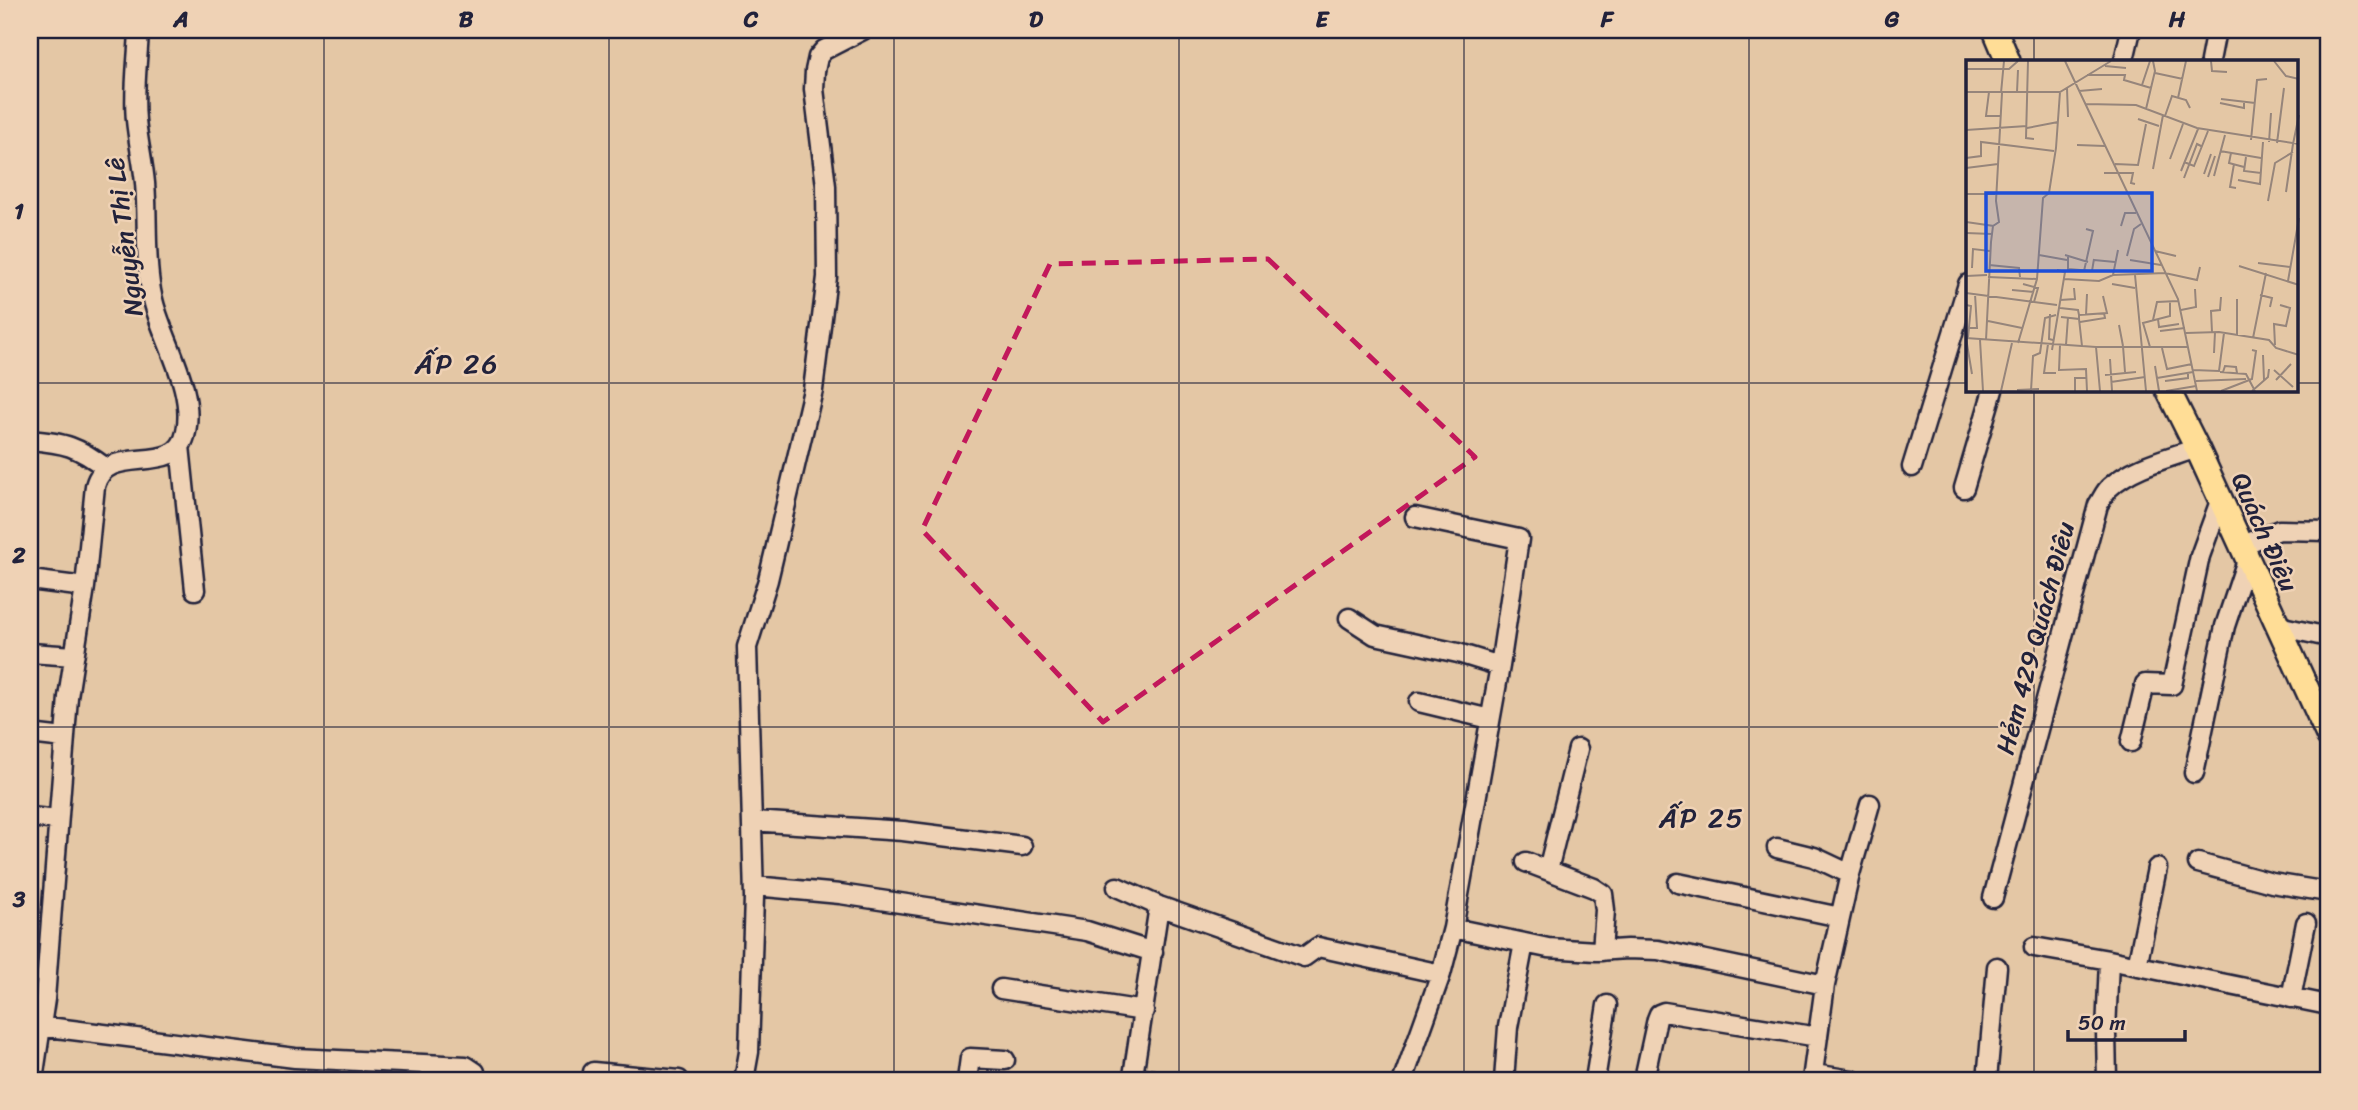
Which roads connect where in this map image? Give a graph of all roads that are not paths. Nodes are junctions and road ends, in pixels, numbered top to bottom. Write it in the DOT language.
graph roads {
  1 [pos="139,30"];
  2 [pos="863,30"];
  3 [pos="1995,30"];
  4 [pos="2131,30"];
  5 [pos="2216,30"];
  6 [pos="2008,60"];
  7 [pos="2124,60"];
  8 [pos="2210,60"];
  9 [pos="1966,291"];
  10 [pos="1992,392"];
  11 [pos="2169,392"];
  12 [pos="30,440"];
  13 [pos="180,446"];
  14 [pos="2197,449"];
  15 [pos="1912,467"];
  16 [pos="106,468"];
  17 [pos="1964,488"];
  18 [pos="2220,501"];
  19 [pos="1415,517"];
  20 [pos="2328,531"];
  21 [pos="2244,553"];
  22 [pos="30,580"];
  23 [pos="85,587"];
  24 [pos="195,590"];
  25 [pos="1349,618"];
  26 [pos="2278,626"];
  27 [pos="2328,637"];
  28 [pos="30,653"];
  29 [pos="74,656"];
  30 [pos="1500,666"];
  31 [pos="1419,702"];
  32 [pos="1490,719"];
  33 [pos="30,734"];
  34 [pos="2328,735"];
  35 [pos="64,738"];
  36 [pos="2131,742"];
  37 [pos="1578,749"];
  38 [pos="2194,773"];
  39 [pos="1870,804"];
  40 [pos="30,817"];
  41 [pos="58,820"];
  42 [pos="752,821"];
  43 [pos="1023,846"];
  44 [pos="1777,848"];
  45 [pos="1526,862"];
  46 [pos="2198,863"];
  47 [pos="2157,868"];
  48 [pos="1548,870"];
  49 [pos="1850,874"];
  50 [pos="1678,883"];
  51 [pos="754,886"];
  52 [pos="1116,887"];
  53 [pos="2328,892"];
  54 [pos="1993,898"];
  55 [pos="1159,906"];
  56 [pos="1840,917"];
  57 [pos="2306,923"];
  58 [pos="1453,928"];
  59 [pos="1524,943"];
  60 [pos="2034,947"];
  61 [pos="1602,951"];
  62 [pos="1153,952"];
  63 [pos="2109,960"];
  64 [pos="1997,967"];
  65 [pos="2137,967"];
  66 [pos="1441,974"];
  67 [pos="1825,985"];
  68 [pos="1001,989"];
  69 [pos="37,998"];
  70 [pos="2291,998"];
  71 [pos="1607,1005"];
  72 [pos="2328,1005"];
  73 [pos="1144,1011"];
  74 [pos="40,1026"];
  75 [pos="1818,1037"];
  76 [pos="1006,1060"];
  77 [pos="593,1072"];
  78 [pos="1813,1077"];
  79 [pos="1644,1079"];
  80 [pos="33,1080"];
  81 [pos="476,1080"];
  82 [pos="679,1080"];
  83 [pos="744,1080"];
  84 [pos="967,1080"];
  85 [pos="1152,1080"];
  86 [pos="1403,1080"];
  87 [pos="1504,1080"];
  88 [pos="1595,1080"];
  89 [pos="1852,1080"];
  90 [pos="1987,1080"];
  91 [pos="2107,1080"];
  1 -- 13 [label="street, Nguyễn Thị Lê"];
  2 -- 42 [label="street"];
  3 -- 6 [label="main road"];
  4 -- 7 [label="street"];
  5 -- 8 [label="street"];
  9 -- 15 [label="street"];
  10 -- 17 [label="street"];
  11 -- 14 [label="main road, Quách Điêu"];
  12 -- 16 [label="street"];
  13 -- 16 [label="street"];
  13 -- 24 [label="street"];
  14 -- 18 [label="main road, Quách Điêu"];
  14 -- 54 [label="street, Hẻm 429 Quách Điêu"];
  16 -- 23 [label="street"];
  18 -- 21 [label="main road, Quách Điêu"];
  18 -- 36 [label="street"];
  19 -- 30 [label="street"];
  20 -- 21 [label="street"];
  21 -- 26 [label="main road, Quách Điêu"];
  21 -- 38 [label="street"];
  22 -- 23 [label="street"];
  23 -- 29 [label="street"];
  25 -- 30 [label="street"];
  26 -- 27 [label="street"];
  26 -- 34 [label="main road, Quách Điêu"];
  28 -- 29 [label="street"];
  29 -- 35 [label="street"];
  30 -- 32 [label="street"];
  31 -- 32 [label="street"];
  32 -- 58 [label="street"];
  33 -- 35 [label="street"];
  35 -- 41 [label="street"];
  37 -- 48 [label="street"];
  39 -- 49 [label="street"];
  40 -- 41 [label="street"];
  41 -- 69 [label="street"];
  42 -- 43 [label="street"];
  42 -- 51 [label="street"];
  44 -- 49 [label="street"];
  45 -- 48 [label="street"];
  46 -- 53 [label="street"];
  47 -- 65 [label="street"];
  48 -- 61 [label="street"];
  49 -- 56 [label="street"];
  50 -- 56 [label="street"];
  51 -- 62 [label="street"];
  51 -- 83 [label="street"];
  52 -- 55 [label="street"];
  55 -- 62 [label="street"];
  55 -- 66 [label="street"];
  56 -- 67 [label="street"];
  57 -- 70 [label="street"];
  58 -- 59 [label="street"];
  58 -- 66 [label="street"];
  59 -- 61 [label="street"];
  59 -- 87 [label="street"];
  60 -- 63 [label="street"];
  61 -- 67 [label="street"];
  62 -- 73 [label="street"];
  63 -- 65 [label="street"];
  63 -- 91 [label="street"];
  64 -- 90 [label="street"];
  65 -- 70 [label="street"];
  66 -- 86 [label="street"];
  67 -- 75 [label="street"];
  68 -- 73 [label="street"];
  69 -- 74 [label="street"];
  70 -- 72 [label="street"];
  71 -- 88 [label="street"];
  73 -- 85 [label="street"];
  74 -- 80 [label="street"];
  74 -- 81 [label="street"];
  75 -- 78 [label="street"];
  75 -- 79 [label="street"];
  76 -- 84 [label="street"];
  77 -- 82 [label="street"];
  78 -- 89 [label="street"];
}
